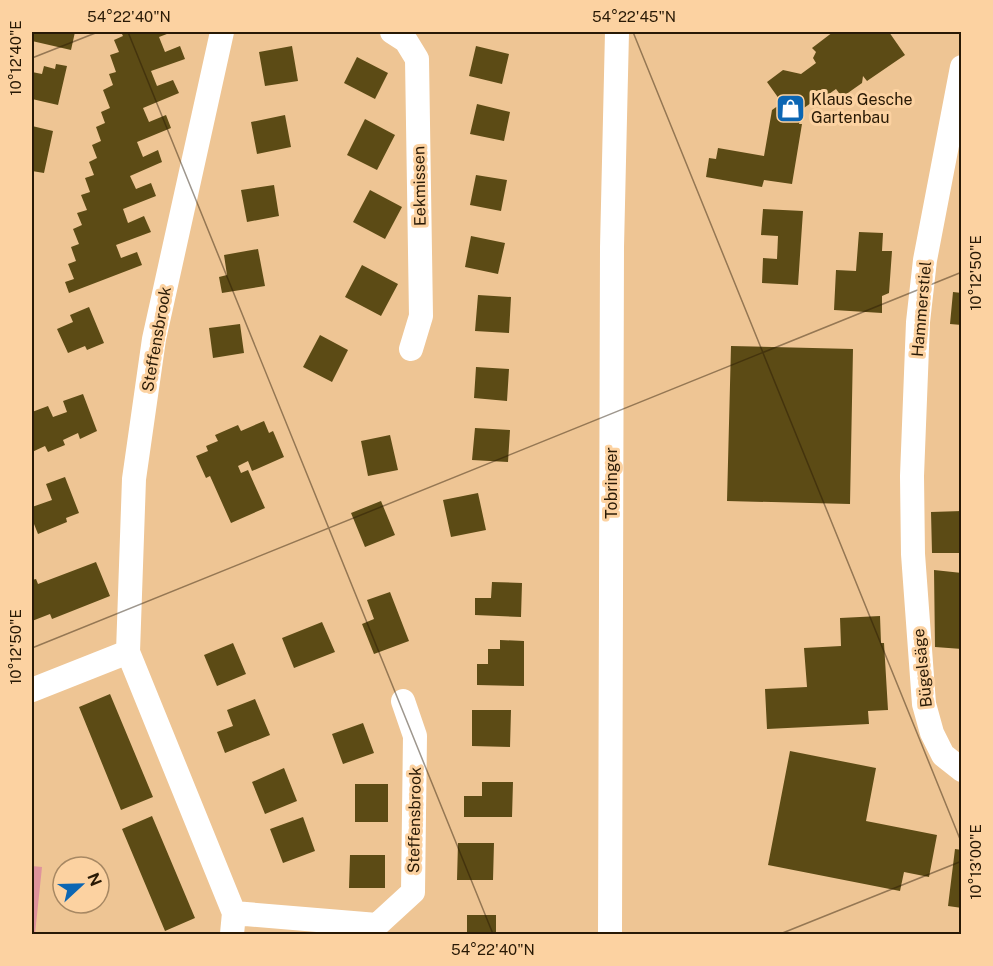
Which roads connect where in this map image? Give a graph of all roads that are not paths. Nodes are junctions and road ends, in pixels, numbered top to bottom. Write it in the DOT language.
graph roads {
  1 [pos="222,32"];
  2 [pos="392,32"];
  3 [pos="619,38"];
  4 [pos="962,67"];
  5 [pos="411,349"];
  6 [pos="913,554"];
  7 [pos="128,652"];
  8 [pos="32,690"];
  9 [pos="403,701"];
  10 [pos="962,770"];
  11 [pos="233,924"];
  12 [pos="610,934"];
  1 -- 7 [label="street, Steffensbrook"];
  2 -- 5 [label="street, Eekmissen"];
  3 -- 12 [label="street, Tobringer"];
  4 -- 6 [label="street, Hammerstiel"];
  6 -- 10 [label="street, Bügelsäge"];
  7 -- 8 [label="street"];
  7 -- 11 [label="street, Steffensbrook"];
  9 -- 11 [label="street, Steffensbrook"];
}
